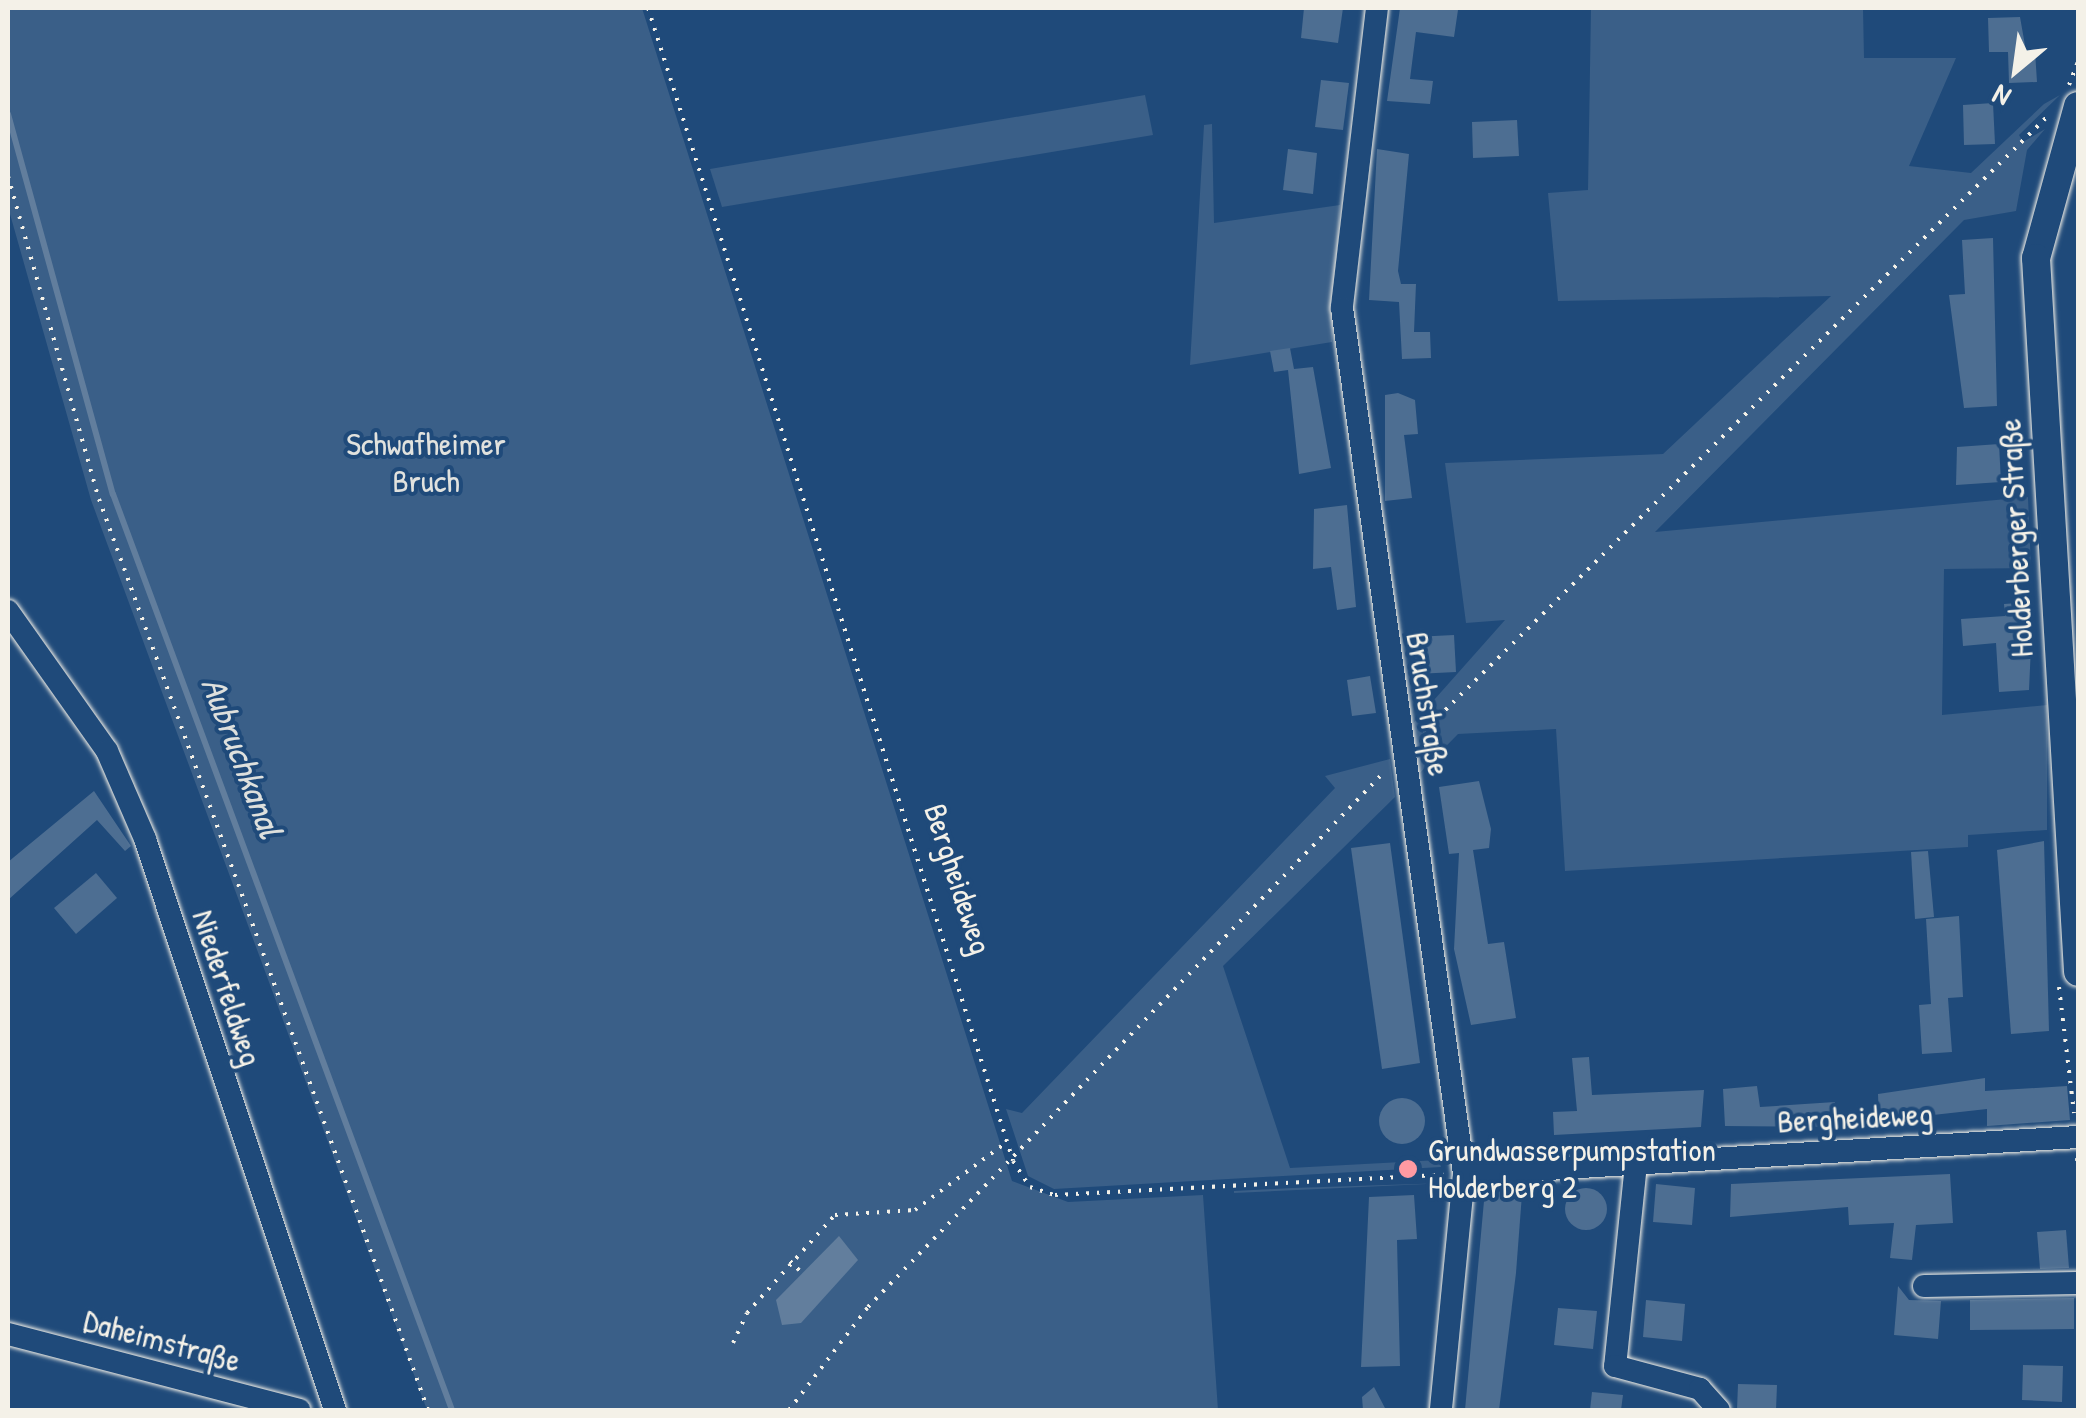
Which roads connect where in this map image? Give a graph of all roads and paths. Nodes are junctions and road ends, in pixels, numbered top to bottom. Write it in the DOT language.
graph roads {
  1 [pos="648,8"];
  2 [pos="1377,8"];
  3 [pos="2078,106"];
  4 [pos="8,176"];
  5 [pos="8,611"];
  6 [pos="2078,972"];
  7 [pos="2078,1137"];
  8 [pos="1007,1142"];
  9 [pos="1636,1164"];
  10 [pos="1464,1174"];
  11 [pos="790,1262"];
  12 [pos="800,1272"];
  13 [pos="2078,1282"];
  14 [pos="1924,1286"];
  15 [pos="8,1334"];
  16 [pos="734,1343"];
  17 [pos="299,1410"];
  18 [pos="335,1410"];
  19 [pos="428,1410"];
  20 [pos="1441,1410"];
  21 [pos="1720,1410"];
  1 -- 8 [label="path, Bergheideweg"];
  2 -- 10 [label="street, Bruchstraße"];
  3 -- 6 [label="main road, Holderberger Straße"];
  4 -- 19 [label="path"];
  5 -- 18 [label="street, Niederfeldweg"];
  7 -- 9 [label="street, Bergheideweg"];
  8 -- 10 [label="path, Bergheideweg"];
  8 -- 11 [label="path"];
  9 -- 10 [label="street, Bergheideweg"];
  9 -- 21 [label="street"];
  10 -- 20 [label="street, Bruchstraße"];
  11 -- 12 [label="path"];
  11 -- 16 [label="path"];
  13 -- 14 [label="street"];
  15 -- 17 [label="street, Daheimstraße"];
}
